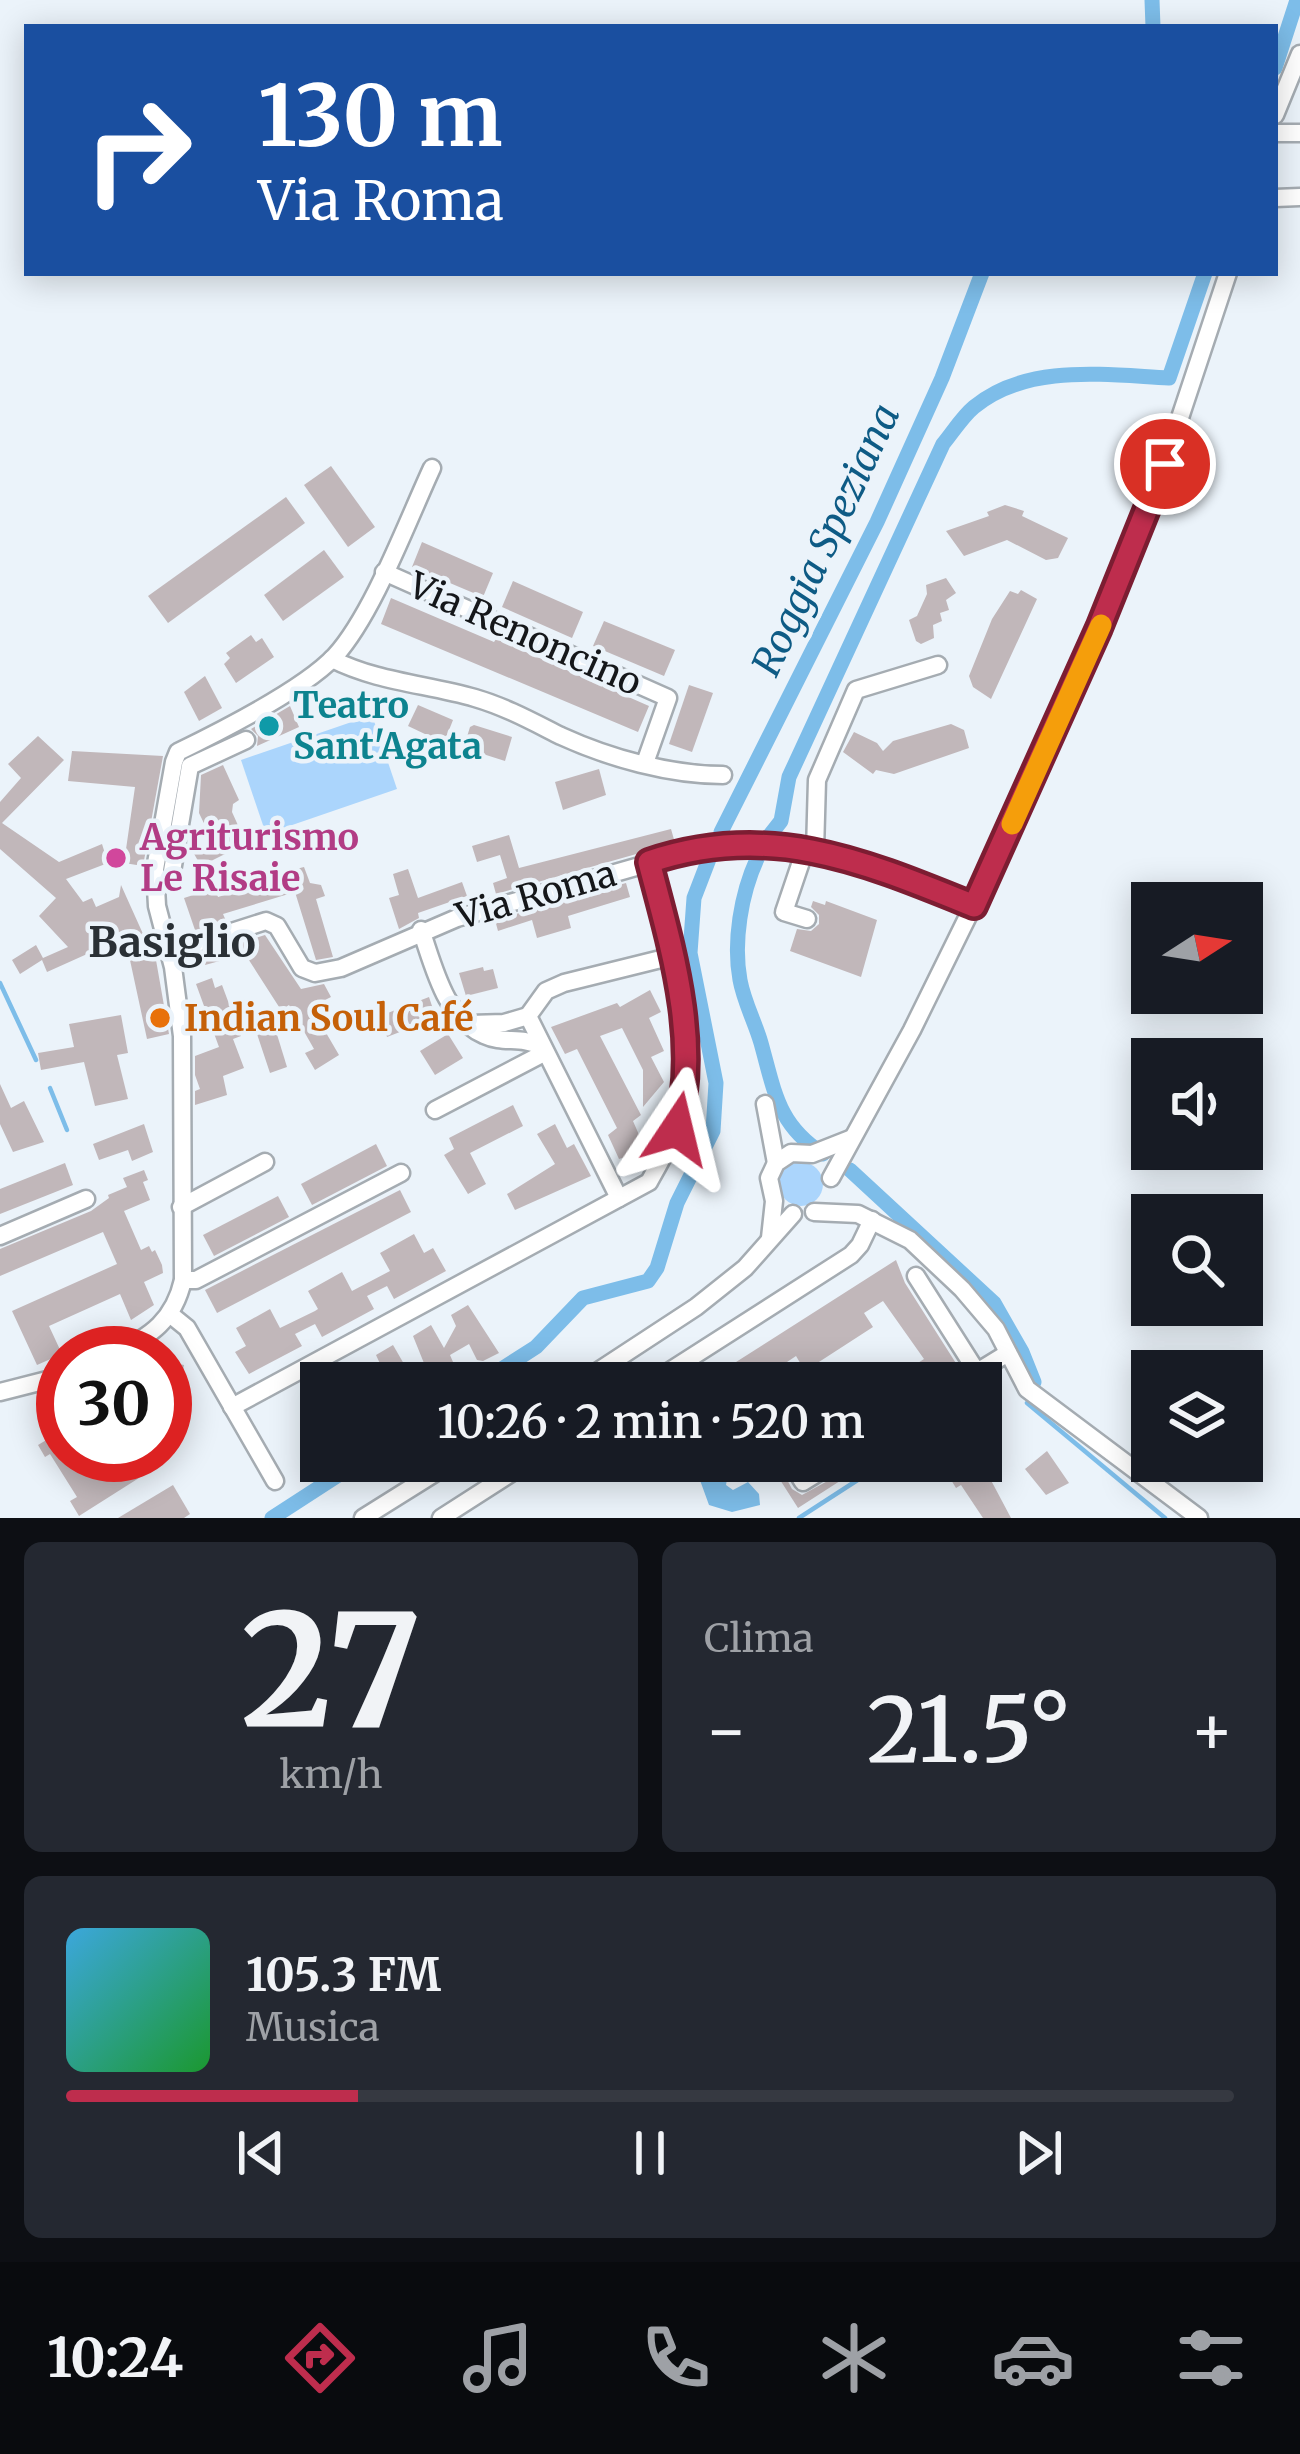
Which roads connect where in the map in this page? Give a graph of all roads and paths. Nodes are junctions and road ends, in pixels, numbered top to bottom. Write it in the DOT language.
graph roads {
  1 [pos="1300,54"];
  2 [pos="1278,108"];
  3 [pos="1230,276"];
  4 [pos="433,468"];
  5 [pos="384,572"];
  6 [pos="332,659"];
  7 [pos="938,665"];
  8 [pos="246,740"];
  9 [pos="178,752"];
  10 [pos="198,761"];
  11 [pos="645,763"];
  12 [pos="723,775"];
  13 [pos="810,850"];
  14 [pos="649,862"];
  15 [pos="170,883"];
  16 [pos="974,906"];
  17 [pos="807,919"];
  18 [pos="421,930"];
  19 [pos="170,952"];
  20 [pos="673,956"];
  21 [pos="528,1016"];
  22 [pos="467,1024"];
  23 [pos="542,1049"];
  24 [pos="765,1104"];
  25 [pos="435,1110"];
  26 [pos="771,1124"];
  27 [pos="851,1138"];
  28 [pos="806,1153"];
  29 [pos="265,1162"];
  30 [pos="776,1163"];
  31 [pos="401,1173"];
  32 [pos="831,1183"];
  33 [pos="619,1198"];
  34 [pos="86,1199"];
  35 [pos="773,1201"];
  36 [pos="181,1207"];
  37 [pos="814,1212"];
  38 [pos="793,1214"];
  39 [pos="865,1217"];
  40 [pos="0,1236"];
  41 [pos="770,1238"];
  42 [pos="916,1276"];
  43 [pos="183,1280"];
  44 [pos="171,1315"];
  45 [pos="159,1326"];
  46 [pos="1008,1353"];
  47 [pos="612,1362"];
  48 [pos="684,1362"];
  49 [pos="971,1362"];
  50 [pos="993,1362"];
  51 [pos="36,1383"];
  52 [pos="0,1393"];
  53 [pos="232,1407"];
  54 [pos="275,1481"];
  55 [pos="420,1482"];
  56 [pos="497,1482"];
  57 [pos="363,1518"];
  58 [pos="441,1518"];
  59 [pos="1199,1518"];
  1 -- 2 [label="street"];
  3 -- 16 [label="street"];
  4 -- 5 [label="street"];
  5 -- 6 [label="street"];
  5 -- 11 [label="street, Via Renoncino"];
  6 -- 9 [label="street"];
  6 -- 11 [label="street, Via Renoncino"];
  7 -- 13 [label="street"];
  8 -- 10 [label="street"];
  9 -- 10 [label="street"];
  9 -- 19 [label="street"];
  10 -- 15 [label="street"];
  11 -- 12 [label="street, Via Renoncino"];
  13 -- 14 [label="street, Via Roma"];
  13 -- 16 [label="street, Via Roma"];
  13 -- 17 [label="street"];
  14 -- 18 [label="street, Via Roma"];
  14 -- 20 [label="street"];
  16 -- 27 [label="street"];
  18 -- 19 [label="street, Via Roma"];
  18 -- 22 [label="street"];
  19 -- 36 [label="street"];
  20 -- 21 [label="street"];
  20 -- 33 [label="street"];
  21 -- 22 [label="street"];
  21 -- 23 [label="street"];
  22 -- 23 [label="street"];
  23 -- 25 [label="street"];
  23 -- 33 [label="street"];
  24 -- 26 [label="street"];
  26 -- 28 [label="street"];
  26 -- 30 [label="street"];
  27 -- 28 [label="street"];
  27 -- 32 [label="street"];
  28 -- 30 [label="street"];
  28 -- 32 [label="street"];
  29 -- 36 [label="street"];
  30 -- 35 [label="street"];
  31 -- 43 [label="street"];
  32 -- 37 [label="street"];
  32 -- 39 [label="street"];
  33 -- 53 [label="street"];
  34 -- 40 [label="street"];
  35 -- 38 [label="street"];
  35 -- 41 [label="street"];
  36 -- 43 [label="street"];
  37 -- 38 [label="street"];
  37 -- 39 [label="street"];
  38 -- 41 [label="street"];
  39 -- 46 [label="street"];
  39 -- 48 [label="street"];
  41 -- 47 [label="street"];
  42 -- 49 [label="street"];
  43 -- 44 [label="street"];
  44 -- 45 [label="street"];
  44 -- 53 [label="street"];
  46 -- 50 [label="street"];
  46 -- 59 [label="street"];
  51 -- 52 [label="street"];
  53 -- 54 [label="street"];
  55 -- 57 [label="street"];
  56 -- 58 [label="street"];
}
